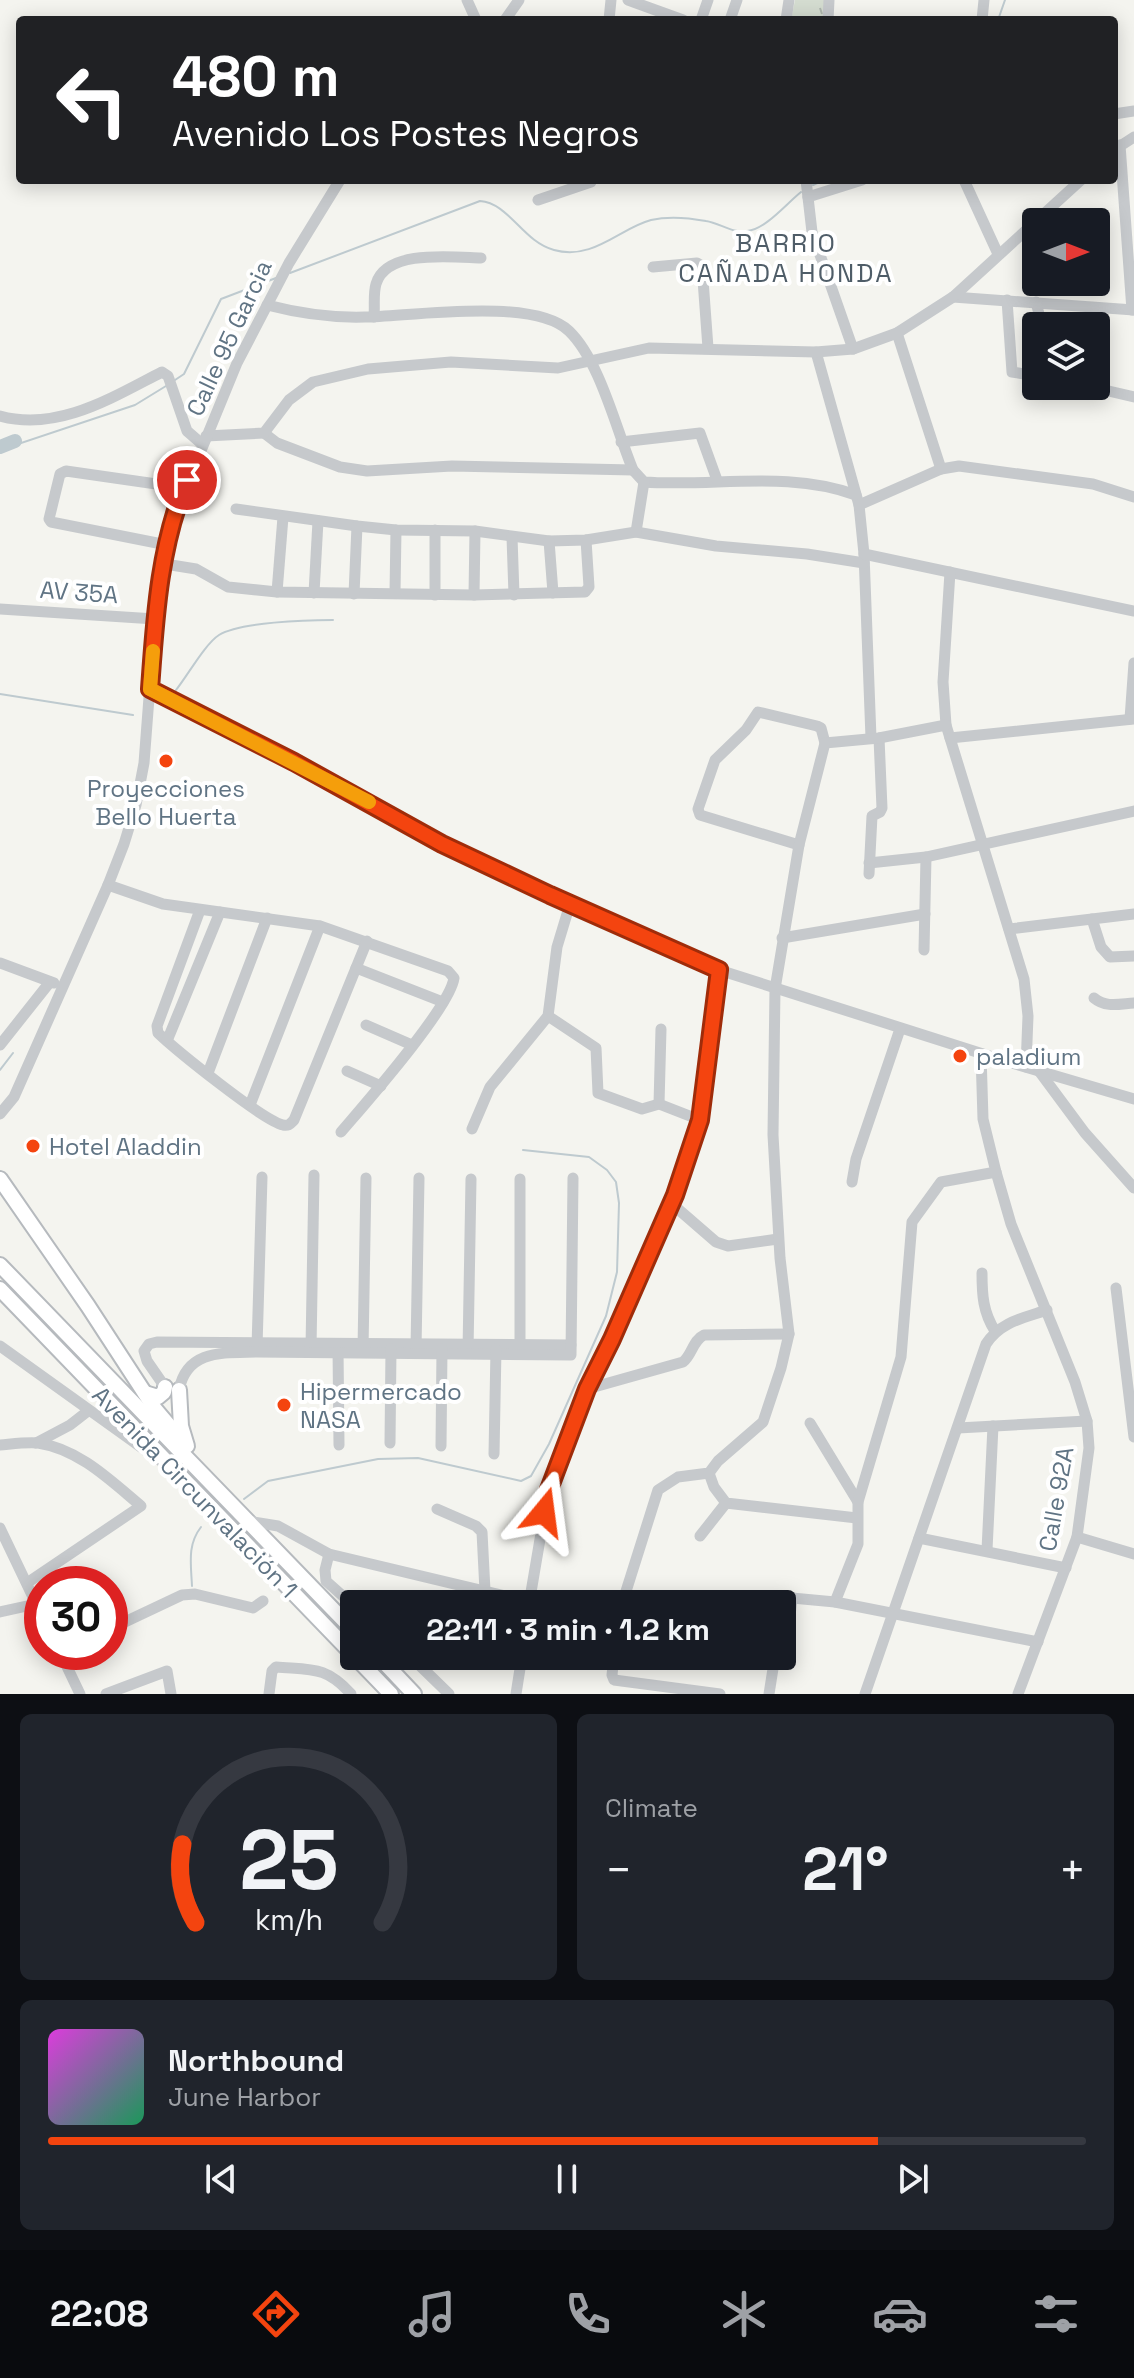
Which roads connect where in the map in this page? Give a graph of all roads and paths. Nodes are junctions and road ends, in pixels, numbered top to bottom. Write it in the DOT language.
graph roads {
  1 [pos="467,0"];
  2 [pos="628,0"];
  3 [pos="474,11"];
  4 [pos="672,16"];
  5 [pos="1118,158"];
  6 [pos="338,184"];
  7 [pos="580,184"];
  8 [pos="806,184"];
  9 [pos="849,184"];
  10 [pos="966,184"];
  11 [pos="1077,184"];
  12 [pos="808,197"];
  13 [pos="538,200"];
  14 [pos="998,254"];
  15 [pos="481,258"];
  16 [pos="653,267"];
  17 [pos="953,297"];
  18 [pos="1007,300"];
  19 [pos="1036,302"];
  20 [pos="267,305"];
  21 [pos="1133,310"];
  22 [pos="1038,312"];
  23 [pos="374,317"];
  24 [pos="897,333"];
  25 [pos="708,348"];
  26 [pos="853,349"];
  27 [pos="816,352"];
  28 [pos="590,359"];
  29 [pos="1022,374"];
  30 [pos="1110,391"];
  31 [pos="1134,397"];
  32 [pos="0,416"];
  33 [pos="264,433"];
  34 [pos="204,440"];
  35 [pos="621,442"];
  36 [pos="941,469"];
  37 [pos="633,470"];
  38 [pos="717,480"];
  39 [pos="644,482"];
  40 [pos="184,488"];
  41 [pos="1134,497"];
  42 [pos="857,500"];
  43 [pos="236,509"];
  44 [pos="283,517"];
  45 [pos="318,521"];
  46 [pos="357,526"];
  47 [pos="396,530"];
  48 [pos="435,530"];
  49 [pos="475,531"];
  50 [pos="636,532"];
  51 [pos="512,537"];
  52 [pos="586,540"];
  53 [pos="549,541"];
  54 [pos="167,545"];
  55 [pos="864,558"];
  56 [pos="165,564"];
  57 [pos="950,572"];
  58 [pos="277,592"];
  59 [pos="314,593"];
  60 [pos="395,593"];
  61 [pos="553,593"];
  62 [pos="354,594"];
  63 [pos="435,595"];
  64 [pos="474,595"];
  65 [pos="514,595"];
  66 [pos="0,609"];
  67 [pos="1134,611"];
  68 [pos="155,619"];
  69 [pos="1134,663"];
  70 [pos="150,689"];
  71 [pos="1132,719"];
  72 [pos="946,725"];
  73 [pos="875,738"];
  74 [pos="950,738"];
  75 [pos="825,743"];
  76 [pos="1134,811"];
  77 [pos="799,845"];
  78 [pos="983,846"];
  79 [pos="926,857"];
  80 [pos="108,885"];
  81 [pos="570,904"];
  82 [pos="200,910"];
  83 [pos="220,912"];
  84 [pos="925,914"];
  85 [pos="1134,914"];
  86 [pos="267,918"];
  87 [pos="1092,919"];
  88 [pos="320,926"];
  89 [pos="1009,929"];
  90 [pos="782,938"];
  91 [pos="367,941"];
  92 [pos="924,950"];
  93 [pos="1134,956"];
  94 [pos="0,963"];
  95 [pos="356,968"];
  96 [pos="719,970"];
  97 [pos="50,982"];
  98 [pos="62,987"];
  99 [pos="775,989"];
  100 [pos="1094,998"];
  101 [pos="443,1002"];
  102 [pos="1134,1003"];
  103 [pos="548,1016"];
  104 [pos="366,1025"];
  105 [pos="661,1029"];
  106 [pos="900,1029"];
  107 [pos="167,1041"];
  108 [pos="0,1045"];
  109 [pos="412,1045"];
  110 [pos="981,1054"];
  111 [pos="1026,1067"];
  112 [pos="1039,1070"];
  113 [pos="347,1071"];
  114 [pos="208,1073"];
  115 [pos="381,1086"];
  116 [pos="1134,1099"];
  117 [pos="659,1104"];
  118 [pos="250,1105"];
  119 [pos="0,1114"];
  120 [pos="700,1120"];
  121 [pos="472,1129"];
  122 [pos="341,1132"];
  123 [pos="996,1172"];
  124 [pos="314,1175"];
  125 [pos="262,1177"];
  126 [pos="366,1178"];
  127 [pos="419,1178"];
  128 [pos="573,1178"];
  129 [pos="0,1179"];
  130 [pos="471,1179"];
  131 [pos="520,1179"];
  132 [pos="852,1182"];
  133 [pos="1134,1188"];
  134 [pos="671,1203"];
  135 [pos="778,1239"];
  136 [pos="0,1265"];
  137 [pos="982,1273"];
  138 [pos="1116,1288"];
  139 [pos="0,1289"];
  140 [pos="1047,1310"];
  141 [pos="995,1331"];
  142 [pos="789,1334"];
  143 [pos="0,1346"];
  144 [pos="257,1347"];
  145 [pos="311,1348"];
  146 [pos="338,1348"];
  147 [pos="363,1348"];
  148 [pos="391,1349"];
  149 [pos="416,1349"];
  150 [pos="442,1349"];
  151 [pos="468,1349"];
  152 [pos="496,1349"];
  153 [pos="520,1350"];
  154 [pos="172,1388"];
  155 [pos="587,1389"];
  156 [pos="145,1393"];
  157 [pos="88,1411"];
  158 [pos="1087,1421"];
  159 [pos="810,1423"];
  160 [pos="993,1426"];
  161 [pos="958,1428"];
  162 [pos="1134,1437"];
  163 [pos="36,1443"];
  164 [pos="390,1443"];
  165 [pos="0,1445"];
  166 [pos="339,1445"];
  167 [pos="187,1446"];
  168 [pos="441,1446"];
  169 [pos="494,1454"];
  170 [pos="171,1468"];
  171 [pos="709,1473"];
  172 [pos="229,1501"];
  173 [pos="858,1502"];
  174 [pos="726,1503"];
  175 [pos="437,1509"];
  176 [pos="857,1518"];
  177 [pos="248,1521"];
  178 [pos="1,1534"];
  179 [pos="700,1536"];
  180 [pos="1077,1537"];
  181 [pos="919,1538"];
  182 [pos="987,1550"];
  183 [pos="329,1554"];
  184 [pos="1134,1554"];
  185 [pos="52,1566"];
  186 [pos="1066,1568"];
  187 [pos="24,1577"];
  188 [pos="481,1590"];
  189 [pos="485,1590"];
  190 [pos="531,1590"];
  191 [pos="626,1590"];
  192 [pos="340,1594"];
  193 [pos="796,1598"];
  194 [pos="263,1601"];
  195 [pos="835,1602"];
  196 [pos="24,1611"];
  197 [pos="0,1612"];
  198 [pos="892,1614"];
  199 [pos="340,1616"];
  200 [pos="128,1620"];
  201 [pos="1038,1642"];
  202 [pos="69,1670"];
  203 [pos="391,1670"];
  204 [pos="424,1670"];
  205 [pos="520,1670"];
  206 [pos="613,1670"];
  207 [pos="773,1670"];
  208 [pos="682,1691"];
  209 [pos="80,1694"];
  210 [pos="106,1694"];
  211 [pos="171,1694"];
  212 [pos="269,1694"];
  213 [pos="351,1694"];
  214 [pos="391,1694"];
  215 [pos="414,1694"];
  216 [pos="449,1694"];
  217 [pos="516,1694"];
  218 [pos="720,1694"];
  219 [pos="769,1694"];
  220 [pos="865,1694"];
  221 [pos="1018,1694"];
  1 -- 3 [label="street"];
  2 -- 4 [label="street"];
  5 -- 21 [label="street"];
  6 -- 20 [label="street, Calle 95 Garcia"];
  7 -- 13 [label="street"];
  8 -- 12 [label="street"];
  9 -- 12 [label="street"];
  10 -- 14 [label="street"];
  11 -- 14 [label="street"];
  12 -- 26 [label="street"];
  14 -- 17 [label="street"];
  15 -- 23 [label="street"];
  16 -- 25 [label="street"];
  17 -- 18 [label="street"];
  17 -- 24 [label="street"];
  18 -- 19 [label="street"];
  18 -- 29 [label="street"];
  19 -- 21 [label="street"];
  19 -- 22 [label="street"];
  20 -- 23 [label="street"];
  20 -- 34 [label="street, Calle 95 Garcia"];
  23 -- 28 [label="street"];
  24 -- 26 [label="street"];
  24 -- 36 [label="street"];
  25 -- 27 [label="street"];
  25 -- 28 [label="street"];
  26 -- 27 [label="street"];
  27 -- 42 [label="street"];
  28 -- 33 [label="street"];
  28 -- 35 [label="street"];
  30 -- 31 [label="street"];
  32 -- 34 [label="street"];
  33 -- 34 [label="street"];
  33 -- 37 [label="street"];
  34 -- 40 [label="street, Calle 95 Garcia"];
  35 -- 37 [label="street"];
  35 -- 38 [label="street"];
  36 -- 41 [label="street"];
  36 -- 42 [label="street"];
  37 -- 39 [label="street"];
  38 -- 39 [label="street"];
  38 -- 42 [label="street"];
  39 -- 50 [label="street"];
  40 -- 54 [label="street, Calle 95 Garcia"];
  40 -- 54 [label="street"];
  42 -- 55 [label="street"];
  43 -- 44 [label="street"];
  44 -- 45 [label="street"];
  44 -- 58 [label="street"];
  45 -- 46 [label="street"];
  45 -- 59 [label="street"];
  46 -- 47 [label="street"];
  46 -- 62 [label="street"];
  47 -- 48 [label="street"];
  47 -- 60 [label="street"];
  48 -- 49 [label="street"];
  48 -- 63 [label="street"];
  49 -- 51 [label="street"];
  49 -- 64 [label="street"];
  50 -- 52 [label="street"];
  50 -- 55 [label="street"];
  51 -- 53 [label="street"];
  51 -- 65 [label="street"];
  52 -- 53 [label="street"];
  52 -- 61 [label="street"];
  53 -- 61 [label="street"];
  54 -- 56 [label="street, Calle 95 Garcia"];
  55 -- 57 [label="street"];
  55 -- 73 [label="street"];
  56 -- 58 [label="street"];
  56 -- 68 [label="street, Calle 95 Garcia"];
  57 -- 67 [label="street"];
  57 -- 72 [label="street"];
  58 -- 59 [label="street"];
  59 -- 62 [label="street"];
  60 -- 62 [label="street"];
  60 -- 63 [label="street"];
  61 -- 65 [label="street"];
  63 -- 64 [label="street"];
  64 -- 65 [label="street"];
  66 -- 68 [label="street, AV 35A"];
  68 -- 70 [label="street, Calle 95 Garcia"];
  69 -- 71 [label="street"];
  70 -- 80 [label="street, Calle 95 Garcia"];
  70 -- 81 [label="street"];
  71 -- 74 [label="street"];
  72 -- 73 [label="street"];
  72 -- 74 [label="street"];
  73 -- 75 [label="street"];
  73 -- 79 [label="street"];
  74 -- 78 [label="street"];
  75 -- 77 [label="street"];
  75 -- 77 [label="street"];
  76 -- 78 [label="street"];
  77 -- 90 [label="street"];
  78 -- 79 [label="street"];
  78 -- 89 [label="street"];
  79 -- 84 [label="street"];
  80 -- 82 [label="street"];
  80 -- 98 [label="street, Calle 95 Garcia"];
  81 -- 96 [label="street"];
  81 -- 103 [label="street"];
  82 -- 83 [label="street"];
  82 -- 107 [label="street"];
  83 -- 86 [label="street"];
  83 -- 107 [label="street"];
  84 -- 90 [label="street"];
  84 -- 92 [label="street"];
  85 -- 87 [label="street"];
  86 -- 88 [label="street"];
  86 -- 114 [label="street"];
  87 -- 89 [label="street"];
  87 -- 93 [label="street"];
  88 -- 91 [label="street"];
  88 -- 118 [label="street"];
  89 -- 111 [label="street"];
  90 -- 99 [label="street"];
  91 -- 95 [label="street"];
  91 -- 101 [label="street"];
  94 -- 97 [label="street"];
  95 -- 101 [label="street"];
  95 -- 118 [label="street"];
  96 -- 99 [label="street"];
  96 -- 120 [label="street"];
  97 -- 98 [label="street"];
  97 -- 108 [label="street"];
  98 -- 119 [label="street, Calle 95 Garcia"];
  99 -- 106 [label="street"];
  99 -- 135 [label="street"];
  100 -- 102 [label="street"];
  101 -- 109 [label="street"];
  103 -- 117 [label="street"];
  103 -- 121 [label="street"];
  104 -- 109 [label="street"];
  105 -- 117 [label="street"];
  106 -- 110 [label="street"];
  106 -- 132 [label="street"];
  107 -- 114 [label="street"];
  109 -- 115 [label="street"];
  110 -- 111 [label="street"];
  110 -- 123 [label="street, Calle 92A"];
  111 -- 112 [label="street"];
  112 -- 116 [label="street"];
  112 -- 133 [label="street"];
  113 -- 115 [label="street"];
  114 -- 118 [label="street"];
  115 -- 122 [label="street"];
  117 -- 120 [label="street"];
  120 -- 134 [label="street"];
  123 -- 140 [label="street, Calle 92A"];
  123 -- 173 [label="street"];
  124 -- 145 [label="street"];
  125 -- 144 [label="street"];
  126 -- 147 [label="street"];
  127 -- 149 [label="street"];
  128 -- 153 [label="street"];
  129 -- 156 [label="main road"];
  130 -- 151 [label="street"];
  131 -- 153 [label="street"];
  134 -- 135 [label="street"];
  134 -- 155 [label="street"];
  135 -- 142 [label="street"];
  136 -- 172 [label="main road, Avenida Circunvalación 1"];
  137 -- 141 [label="street"];
  138 -- 162 [label="street"];
  139 -- 170 [label="main road, Avenida Circunvalación 1"];
  140 -- 141 [label="street"];
  140 -- 158 [label="street, Calle 92A"];
  141 -- 161 [label="street"];
  142 -- 155 [label="street"];
  142 -- 171 [label="street"];
  143 -- 157 [label="street"];
  144 -- 145 [label="street"];
  144 -- 154 [label="street"];
  144 -- 154 [label="street"];
  145 -- 146 [label="street"];
  146 -- 147 [label="street"];
  146 -- 166 [label="street"];
  147 -- 148 [label="street"];
  148 -- 149 [label="street"];
  148 -- 164 [label="street"];
  149 -- 150 [label="street"];
  150 -- 151 [label="street"];
  150 -- 168 [label="street"];
  151 -- 152 [label="street"];
  152 -- 153 [label="street"];
  152 -- 169 [label="street"];
  154 -- 156 [label="main road"];
  154 -- 167 [label="main road"];
  155 -- 190 [label="street"];
  156 -- 167 [label="main road"];
  157 -- 163 [label="street"];
  157 -- 170 [label="street"];
  158 -- 160 [label="street"];
  158 -- 180 [label="street, Calle 92A"];
  159 -- 173 [label="street"];
  160 -- 161 [label="street"];
  160 -- 182 [label="street"];
  161 -- 181 [label="street"];
  163 -- 165 [label="street"];
  163 -- 185 [label="street"];
  167 -- 172 [label="main road"];
  170 -- 214 [label="main road, Avenida Circunvalación 1"];
  171 -- 174 [label="street"];
  171 -- 191 [label="street"];
  172 -- 177 [label="main road, Avenida Circunvalación 1"];
  173 -- 176 [label="street"];
  174 -- 176 [label="street"];
  174 -- 179 [label="street"];
  175 -- 189 [label="street"];
  176 -- 195 [label="street"];
  177 -- 183 [label="street"];
  177 -- 199 [label="main road, Avenida Circunvalación 1"];
  178 -- 187 [label="street"];
  180 -- 184 [label="street"];
  180 -- 186 [label="street, Calle 92A"];
  181 -- 182 [label="street"];
  181 -- 198 [label="street"];
  182 -- 186 [label="street"];
  183 -- 188 [label="street"];
  183 -- 192 [label="street"];
  186 -- 201 [label="street, Calle 92A"];
  193 -- 195 [label="street"];
  194 -- 200 [label="street"];
  195 -- 198 [label="street"];
  196 -- 197 [label="street"];
  198 -- 201 [label="street"];
  198 -- 220 [label="street"];
  201 -- 221 [label="street, Calle 92A"];
  202 -- 209 [label="street"];
  203 -- 215 [label="main road"];
  204 -- 216 [label="street"];
  205 -- 217 [label="street"];
  206 -- 208 [label="street"];
  207 -- 219 [label="street"];
  208 -- 218 [label="street"];
  210 -- 211 [label="street"];
  212 -- 213 [label="street"];
}
